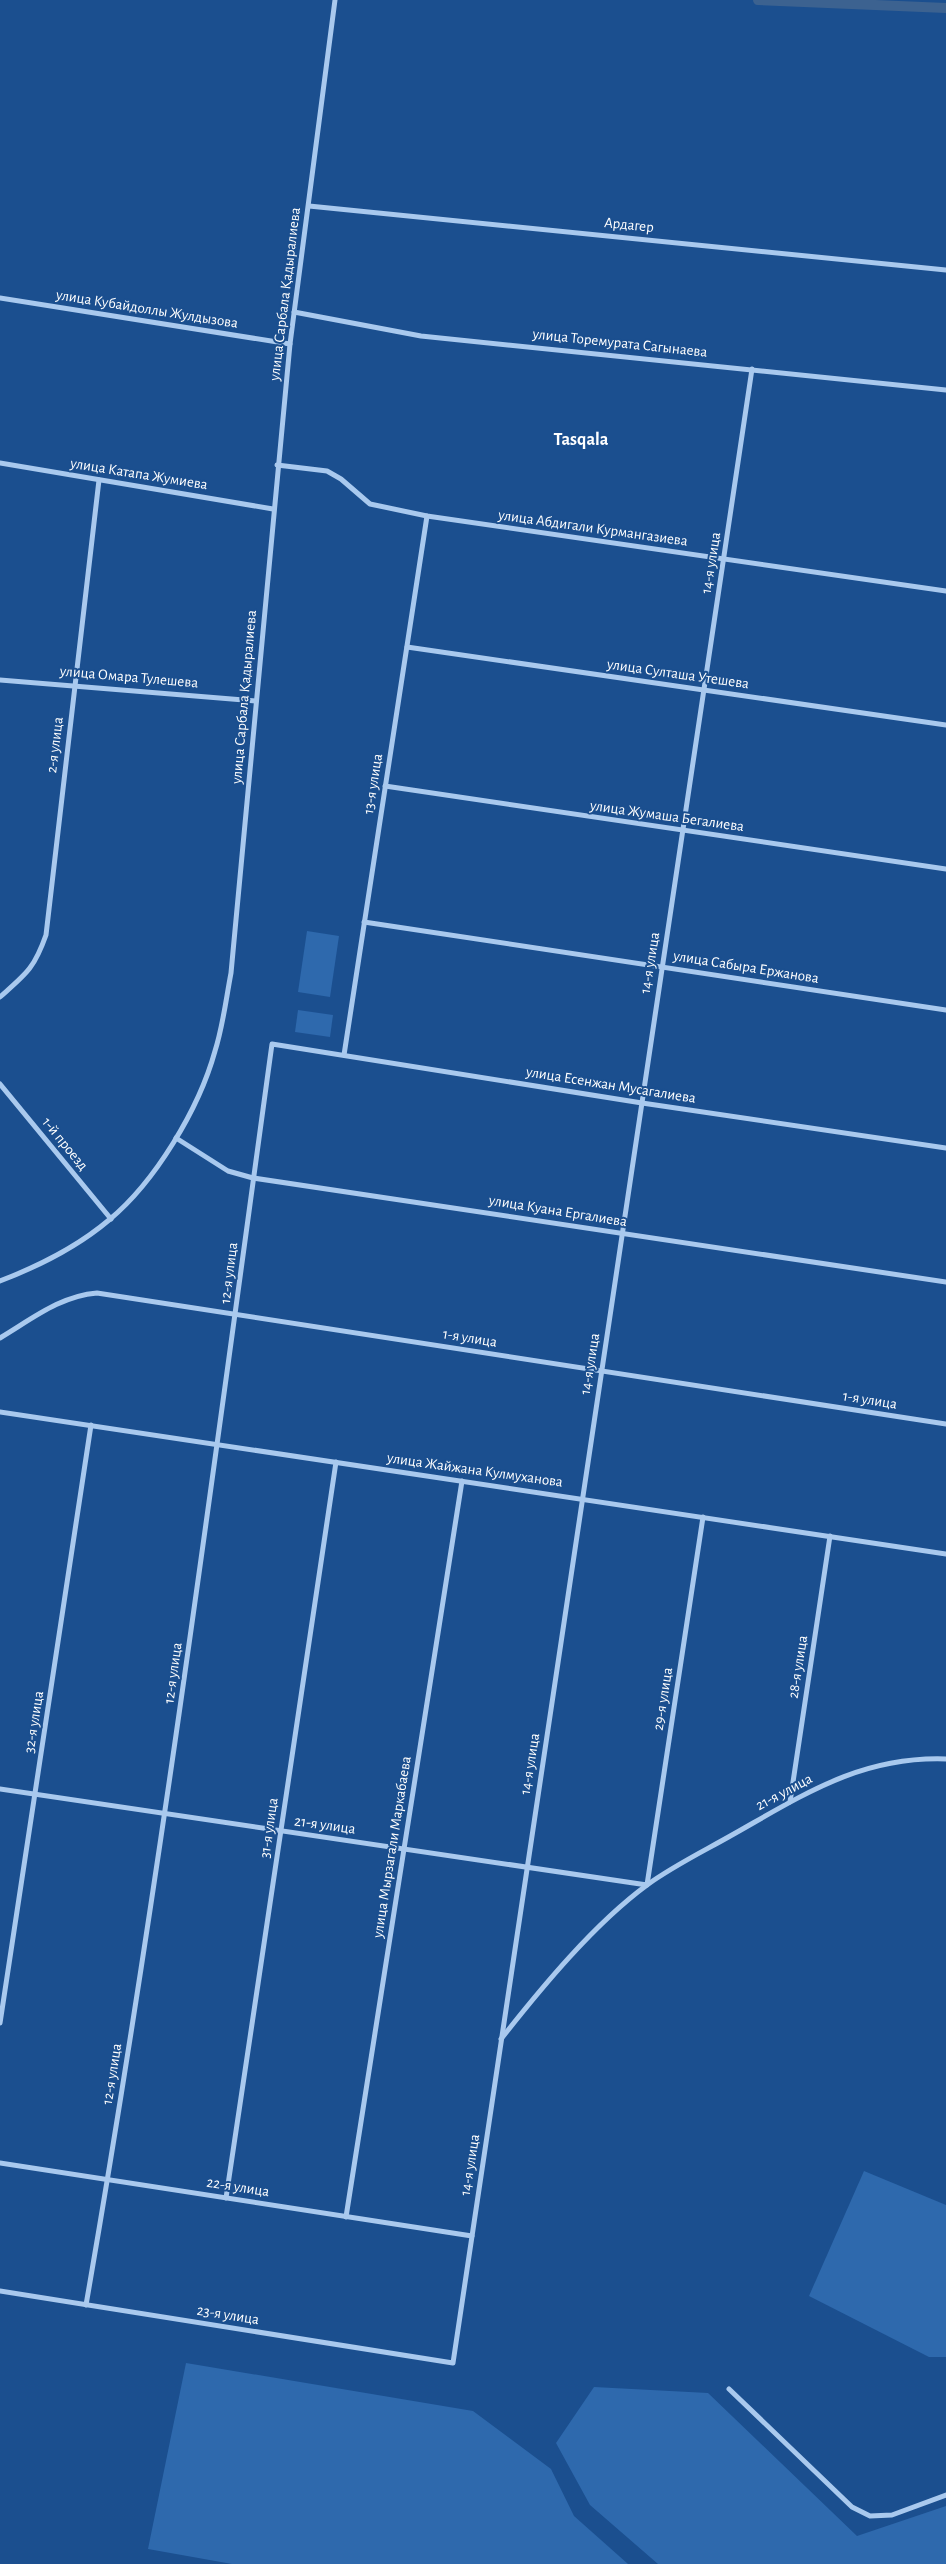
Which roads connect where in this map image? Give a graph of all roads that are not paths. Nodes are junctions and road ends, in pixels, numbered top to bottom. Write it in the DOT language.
graph roads {
  1 [pos="335,0"];
  2 [pos="308,206"];
  3 [pos="946,270"];
  4 [pos="0,298"];
  5 [pos="294,312"];
  6 [pos="290,344"];
  7 [pos="752,368"];
  8 [pos="946,390"];
  9 [pos="0,463"];
  10 [pos="277,465"];
  11 [pos="99,480"];
  12 [pos="273,509"];
  13 [pos="427,516"];
  14 [pos="724,559"];
  15 [pos="946,591"];
  16 [pos="407,647"];
  17 [pos="0,680"];
  18 [pos="75,685"];
  19 [pos="704,690"];
  20 [pos="256,701"];
  21 [pos="946,725"];
  22 [pos="385,786"];
  23 [pos="683,831"];
  24 [pos="946,869"];
  25 [pos="364,922"];
  26 [pos="662,967"];
  27 [pos="0,997"];
  28 [pos="946,1010"];
  29 [pos="272,1044"];
  30 [pos="344,1055"];
  31 [pos="0,1084"];
  32 [pos="642,1103"];
  33 [pos="176,1138"];
  34 [pos="946,1148"];
  35 [pos="253,1178"];
  36 [pos="111,1219"];
  37 [pos="622,1233"];
  38 [pos="0,1281"];
  39 [pos="946,1282"];
  40 [pos="236,1314"];
  41 [pos="0,1338"];
  42 [pos="602,1371"];
  43 [pos="0,1412"];
  44 [pos="946,1424"];
  45 [pos="91,1425"];
  46 [pos="218,1444"];
  47 [pos="336,1462"];
  48 [pos="462,1481"];
  49 [pos="582,1498"];
  50 [pos="703,1517"];
  51 [pos="830,1536"];
  52 [pos="946,1554"];
  53 [pos="946,1759"];
  54 [pos="0,1789"];
  55 [pos="35,1794"];
  56 [pos="790,1802"];
  57 [pos="165,1814"];
  58 [pos="281,1831"];
  59 [pos="404,1849"];
  60 [pos="527,1867"];
  61 [pos="647,1885"];
  62 [pos="0,2023"];
  63 [pos="501,2039"];
  64 [pos="0,2163"];
  65 [pos="108,2179"];
  66 [pos="226,2198"];
  67 [pos="346,2217"];
  68 [pos="472,2236"];
  69 [pos="0,2291"];
  70 [pos="86,2305"];
  71 [pos="452,2363"];
  72 [pos="729,2389"];
  73 [pos="946,2495"];
  1 -- 2 [label="street, улица Сарбала Қадыралиева"];
  2 -- 3 [label="street, Ардагер"];
  2 -- 5 [label="street, улица Сарбала Қадыралиева"];
  4 -- 6 [label="street, улица Кубайдоллы Жулдызова"];
  5 -- 6 [label="street, улица Сарбала Қадыралиева"];
  5 -- 7 [label="street, улица Торемурата Сагынаева"];
  6 -- 10 [label="street, улица Сарбала Қадыралиева"];
  7 -- 8 [label="street, улица Торемурата Сагынаева"];
  7 -- 14 [label="street, 14-я улица"];
  9 -- 11 [label="street, улица Катапа Жумиева"];
  10 -- 12 [label="street, улица Сарбала Қадыралиева"];
  10 -- 13 [label="street, улица Абдигали Курмангазиева"];
  11 -- 12 [label="street, улица Катапа Жумиева"];
  11 -- 18 [label="street, 2-я улица"];
  12 -- 20 [label="street, улица Сарбала Қадыралиева"];
  13 -- 14 [label="street, улица Абдигали Курмангазиева"];
  13 -- 16 [label="street, 13-я улица"];
  14 -- 15 [label="street, улица Абдигали Курмангазиева"];
  14 -- 19 [label="street, 14-я улица"];
  16 -- 19 [label="street, улица Султаша Утешева"];
  16 -- 22 [label="street, 13-я улица"];
  17 -- 18 [label="street, улица Омара Тулешева"];
  18 -- 20 [label="street, улица Омара Тулешева"];
  18 -- 27 [label="street, 2-я улица"];
  19 -- 21 [label="street, улица Султаша Утешева"];
  19 -- 23 [label="street, 14-я улица"];
  20 -- 33 [label="street, улица Сарбала Қадыралиева"];
  22 -- 23 [label="street, улица Жумаша Бегалиева"];
  22 -- 25 [label="street, 13-я улица"];
  23 -- 24 [label="street, улица Жумаша Бегалиева"];
  23 -- 26 [label="street, 14-я улица"];
  25 -- 26 [label="street, улица Сабыра Ержанова"];
  25 -- 30 [label="street, 13-я улица"];
  26 -- 28 [label="street, улица Сабыра Ержанова"];
  26 -- 32 [label="street, 14-я улица"];
  29 -- 30 [label="street, улица Есенжан Мусагалиева"];
  29 -- 35 [label="street, 12-я улица"];
  30 -- 32 [label="street, улица Есенжан Мусагалиева"];
  31 -- 36 [label="street, 1-й проезд"];
  32 -- 34 [label="street, улица Есенжан Мусагалиева"];
  32 -- 37 [label="street, 14-я улица"];
  33 -- 35 [label="street, улица Куана Ергалиева"];
  33 -- 36 [label="street, улица Сарбала Қадыралиева"];
  35 -- 37 [label="street, улица Куана Ергалиева"];
  35 -- 40 [label="street, 12-я улица"];
  36 -- 38 [label="street, улица Сарбала Қадыралиева"];
  37 -- 39 [label="street, улица Куана Ергалиева"];
  37 -- 42 [label="street, 14-я улица"];
  40 -- 41 [label="street, 1-я улица"];
  40 -- 42 [label="street, 1-я улица"];
  40 -- 46 [label="street, 12-я улица"];
  42 -- 44 [label="street, 1-я улица"];
  42 -- 49 [label="street, 14-я улица"];
  43 -- 45 [label="street, улица Жайжана Кулмуханова"];
  45 -- 46 [label="street, улица Жайжана Кулмуханова"];
  45 -- 55 [label="street, 32-я улица"];
  46 -- 47 [label="street, улица Жайжана Кулмуханова"];
  46 -- 57 [label="street, 12-я улица"];
  47 -- 48 [label="street, улица Жайжана Кулмуханова"];
  47 -- 58 [label="street, 31-я улица"];
  48 -- 49 [label="street, улица Жайжана Кулмуханова"];
  48 -- 59 [label="street, улица Мырзагали Маркабаева"];
  49 -- 50 [label="street, улица Жайжана Кулмуханова"];
  49 -- 60 [label="street, 14-я улица"];
  50 -- 51 [label="street, улица Жайжана Кулмуханова"];
  50 -- 61 [label="street, 29-я улица"];
  51 -- 52 [label="street, улица Жайжана Кулмуханова"];
  51 -- 56 [label="street, 28-я улица"];
  53 -- 56 [label="street, 21-я улица"];
  54 -- 55 [label="street, 21-я улица"];
  55 -- 57 [label="street, 21-я улица"];
  55 -- 62 [label="street, 32-я улица"];
  56 -- 61 [label="street, 21-я улица"];
  57 -- 58 [label="street, 21-я улица"];
  57 -- 65 [label="street, 12-я улица"];
  58 -- 59 [label="street, 21-я улица"];
  58 -- 66 [label="street, 31-я улица"];
  59 -- 60 [label="street, 21-я улица"];
  59 -- 67 [label="street, улица Мырзагали Маркабаева"];
  60 -- 61 [label="street, 21-я улица"];
  60 -- 63 [label="street, 14-я улица"];
  61 -- 63 [label="street, 21-я улица"];
  63 -- 68 [label="street, 14-я улица"];
  64 -- 65 [label="street, 22-я улица"];
  65 -- 66 [label="street, 22-я улица"];
  65 -- 70 [label="street, 12-я улица"];
  66 -- 67 [label="street, 22-я улица"];
  67 -- 68 [label="street, 22-я улица"];
  68 -- 71 [label="street, 14-я улица"];
  69 -- 70 [label="street, 23-я улица"];
  70 -- 71 [label="street, 23-я улица"];
  72 -- 73 [label="street"];
}
